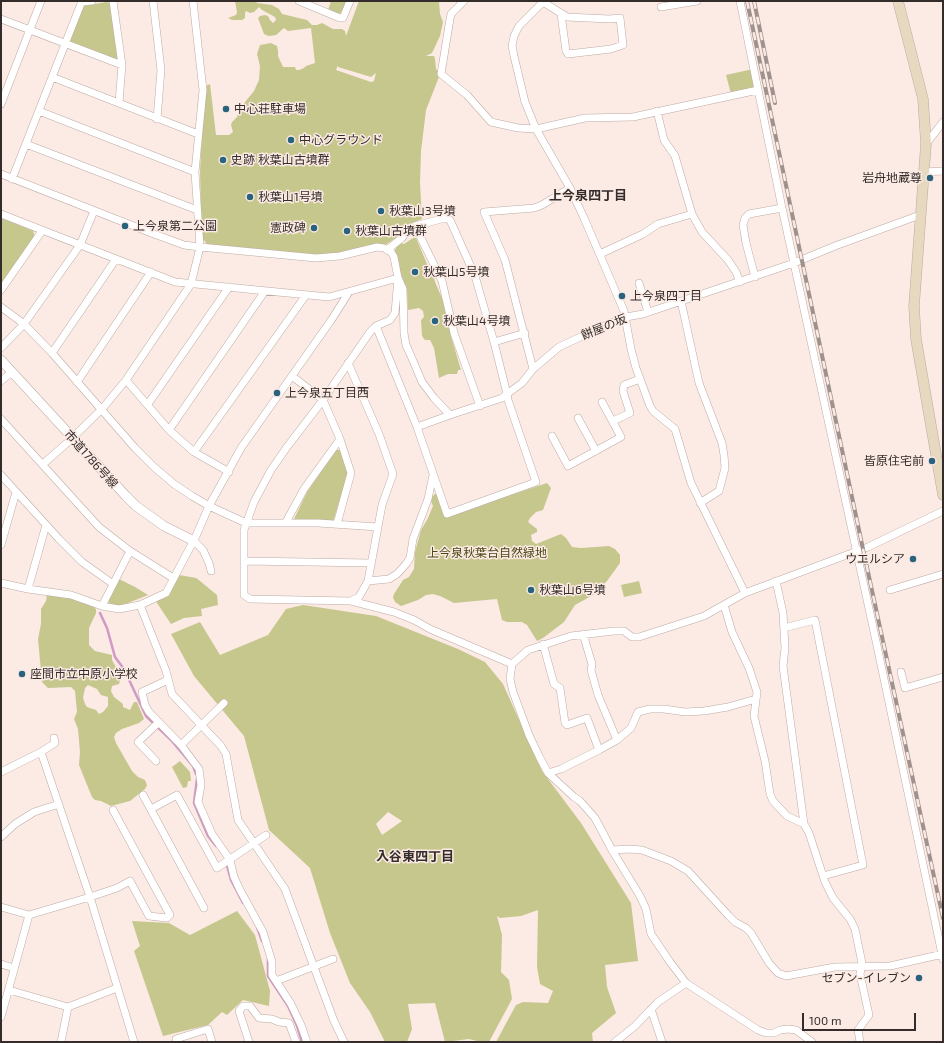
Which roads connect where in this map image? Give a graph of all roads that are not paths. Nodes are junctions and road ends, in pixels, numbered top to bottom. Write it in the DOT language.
graph roads {
  1 [pos="41,1"];
  2 [pos="92,1"];
  3 [pos="113,1"];
  4 [pos="153,1"];
  5 [pos="193,1"];
  6 [pos="299,1"];
  7 [pos="350,1"];
  8 [pos="464,1"];
  9 [pos="697,1"];
  10 [pos="740,1"];
  11 [pos="898,1"];
  12 [pos="81,2"];
  13 [pos="543,2"];
  14 [pos="661,7"];
  15 [pos="561,14"];
  16 [pos="1,19"];
  17 [pos="30,30"];
  18 [pos="65,43"];
  19 [pos="122,65"];
  20 [pos="52,77"];
  21 [pos="758,90"];
  22 [pos="119,103"];
  23 [pos="1,104"];
  24 [pos="38,111"];
  25 [pos="657,111"];
  26 [pos="157,119"];
  27 [pos="943,122"];
  28 [pos="536,129"];
  29 [pos="198,134"];
  30 [pos="26,144"];
  31 [pos="926,144"];
  32 [pos="943,171"];
  33 [pos="194,172"];
  34 [pos="924,172"];
  35 [pos="1,174"];
  36 [pos="12,179"];
  37 [pos="570,188"];
  38 [pos="782,208"];
  39 [pos="197,210"];
  40 [pos="94,211"];
  41 [pos="1,214"];
  42 [pos="692,214"];
  43 [pos="920,215"];
  44 [pos="415,226"];
  45 [pos="42,231"];
  46 [pos="80,245"];
  47 [pos="200,248"];
  48 [pos="387,250"];
  49 [pos="600,254"];
  50 [pos="116,259"];
  51 [pos="794,264"];
  52 [pos="151,272"];
  53 [pos="755,277"];
  54 [pos="398,278"];
  55 [pos="740,282"];
  56 [pos="191,284"];
  57 [pos="639,284"];
  58 [pos="229,286"];
  59 [pos="1,290"];
  60 [pos="265,291"];
  61 [pos="349,292"];
  62 [pos="306,295"];
  63 [pos="681,301"];
  64 [pos="1,307"];
  65 [pos="648,312"];
  66 [pos="626,317"];
  67 [pos="24,324"];
  68 [pos="376,326"];
  69 [pos="525,333"];
  70 [pos="494,342"];
  71 [pos="1,348"];
  72 [pos="52,353"];
  73 [pos="1,360"];
  74 [pos="348,363"];
  75 [pos="533,369"];
  76 [pos="12,372"];
  77 [pos="292,376"];
  78 [pos="126,380"];
  79 [pos="640,380"];
  80 [pos="1,381"];
  81 [pos="77,382"];
  82 [pos="507,394"];
  83 [pos="323,400"];
  84 [pos="602,402"];
  85 [pos="148,404"];
  86 [pos="480,406"];
  87 [pos="102,409"];
  88 [pos="450,415"];
  89 [pos="578,418"];
  90 [pos="1,419"];
  91 [pos="613,421"];
  92 [pos="417,427"];
  93 [pos="169,430"];
  94 [pos="552,436"];
  95 [pos="72,438"];
  96 [pos="340,439"];
  97 [pos="596,451"];
  98 [pos="194,452"];
  99 [pos="43,464"];
  100 [pos="228,472"];
  101 [pos="1,475"];
  102 [pos="433,475"];
  103 [pos="16,492"];
  104 [pos="943,495"];
  105 [pos="700,504"];
  106 [pos="210,506"];
  107 [pos="943,511"];
  108 [pos="286,522"];
  109 [pos="246,523"];
  110 [pos="337,524"];
  111 [pos="46,525"];
  112 [pos="378,526"];
  113 [pos="194,541"];
  114 [pos="1,545"];
  115 [pos="130,551"];
  116 [pos="856,551"];
  117 [pos="244,561"];
  118 [pos="371,563"];
  119 [pos="211,571"];
  120 [pos="943,574"];
  121 [pos="173,578"];
  122 [pos="776,580"];
  123 [pos="368,581"];
  124 [pos="1,583"];
  125 [pos="113,584"];
  126 [pos="28,590"];
  127 [pos="890,590"];
  128 [pos="745,593"];
  129 [pos="351,601"];
  130 [pos="140,605"];
  131 [pos="724,605"];
  132 [pos="102,606"];
  133 [pos="784,628"];
  134 [pos="583,634"];
  135 [pos="543,644"];
  136 [pos="512,664"];
  137 [pos="901,672"];
  138 [pos="943,678"];
  139 [pos="168,680"];
  140 [pos="756,699"];
  141 [pos="224,703"];
  142 [pos="157,725"];
  143 [pos="201,725"];
  144 [pos="54,738"];
  145 [pos="617,740"];
  146 [pos="181,744"];
  147 [pos="599,750"];
  148 [pos="42,752"];
  149 [pos="156,761"];
  150 [pos="1,772"];
  151 [pos="548,773"];
  152 [pos="143,795"];
  153 [pos="59,804"];
  154 [pos="151,809"];
  155 [pos="113,810"];
  156 [pos="804,824"];
  157 [pos="266,835"];
  158 [pos="1,837"];
  159 [pos="254,844"];
  160 [pos="612,850"];
  161 [pos="229,860"];
  162 [pos="823,876"];
  163 [pos="90,897"];
  164 [pos="1,907"];
  165 [pos="204,908"];
  166 [pos="29,915"];
  167 [pos="943,956"];
  168 [pos="332,959"];
  169 [pos="1,964"];
  170 [pos="313,966"];
  171 [pos="861,967"];
  172 [pos="14,968"];
  173 [pos="276,981"];
  174 [pos="686,983"];
  175 [pos="117,988"];
  176 [pos="8,990"];
  177 [pos="3,1005"];
  178 [pos="68,1007"];
  179 [pos="651,1009"];
  180 [pos="1,1018"];
  181 [pos="61,1042"];
  182 [pos="134,1042"];
  183 [pos="177,1042"];
  184 [pos="212,1042"];
  185 [pos="249,1042"];
  186 [pos="296,1042"];
  187 [pos="306,1042"];
  188 [pos="344,1042"];
  189 [pos="615,1042"];
  190 [pos="662,1042"];
  191 [pos="812,1042"];
  192 [pos="860,1042"];
  1 -- 17 [label="street"];
  2 -- 12 [label="street"];
  3 -- 19 [label="street"];
  4 -- 26 [label="street"];
  5 -- 29 [label="street"];
  6 -- 7 [label="street"];
  8 -- 28 [label="street"];
  9 -- 14 [label="street"];
  10 -- 21 [label="street"];
  11 -- 31 [label="main road"];
  12 -- 18 [label="street"];
  13 -- 15 [label="street"];
  13 -- 28 [label="street"];
  15 -- 15 [label="street"];
  16 -- 17 [label="street"];
  17 -- 18 [label="street"];
  17 -- 23 [label="street"];
  18 -- 19 [label="street"];
  18 -- 20 [label="street"];
  19 -- 22 [label="street"];
  20 -- 22 [label="street"];
  20 -- 24 [label="street"];
  21 -- 25 [label="street"];
  21 -- 38 [label="street"];
  22 -- 26 [label="street"];
  24 -- 30 [label="street"];
  24 -- 33 [label="street"];
  25 -- 28 [label="street"];
  25 -- 42 [label="street"];
  26 -- 29 [label="street"];
  27 -- 31 [label="street"];
  28 -- 37 [label="street"];
  29 -- 33 [label="street"];
  30 -- 36 [label="street"];
  30 -- 39 [label="street"];
  31 -- 34 [label="main road"];
  32 -- 34 [label="street"];
  33 -- 39 [label="street"];
  34 -- 43 [label="main road"];
  35 -- 36 [label="street"];
  36 -- 40 [label="street"];
  37 -- 49 [label="street"];
  37 -- 69 [label="street"];
  38 -- 51 [label="street"];
  38 -- 53 [label="street"];
  39 -- 47 [label="street"];
  40 -- 46 [label="street"];
  40 -- 47 [label="street"];
  41 -- 45 [label="street"];
  42 -- 49 [label="street"];
  42 -- 55 [label="street"];
  43 -- 51 [label="street, 餅屋の坂"];
  43 -- 104 [label="main road"];
  44 -- 48 [label="street"];
  44 -- 70 [label="street"];
  44 -- 86 [label="street"];
  45 -- 46 [label="street"];
  45 -- 59 [label="street"];
  46 -- 50 [label="street"];
  46 -- 67 [label="street"];
  47 -- 48 [label="street"];
  47 -- 56 [label="street"];
  48 -- 54 [label="street"];
  49 -- 66 [label="street"];
  50 -- 52 [label="street"];
  50 -- 72 [label="street"];
  51 -- 53 [label="street, 餅屋の坂"];
  51 -- 116 [label="street"];
  52 -- 56 [label="street"];
  52 -- 81 [label="street"];
  53 -- 55 [label="street, 餅屋の坂"];
  54 -- 61 [label="street"];
  54 -- 68 [label="street"];
  54 -- 88 [label="street"];
  55 -- 63 [label="street, 餅屋の坂"];
  56 -- 58 [label="street"];
  56 -- 78 [label="street"];
  57 -- 65 [label="street"];
  58 -- 60 [label="street"];
  58 -- 85 [label="street"];
  60 -- 62 [label="street"];
  60 -- 93 [label="street"];
  61 -- 62 [label="street"];
  61 -- 77 [label="street"];
  62 -- 98 [label="street"];
  63 -- 65 [label="street, 餅屋の坂"];
  63 -- 105 [label="street"];
  64 -- 67 [label="street"];
  65 -- 66 [label="street, 餅屋の坂"];
  66 -- 75 [label="street, 餅屋の坂"];
  66 -- 79 [label="street"];
  67 -- 71 [label="street"];
  67 -- 72 [label="street"];
  68 -- 74 [label="street"];
  68 -- 92 [label="street"];
  69 -- 70 [label="street"];
  69 -- 75 [label="street"];
  70 -- 82 [label="street"];
  72 -- 81 [label="street"];
  73 -- 76 [label="street, 市道1786号線"];
  74 -- 83 [label="street"];
  74 -- 112 [label="street"];
  75 -- 82 [label="street, 餅屋の坂"];
  76 -- 80 [label="street"];
  76 -- 95 [label="street, 市道1786号線"];
  77 -- 83 [label="street"];
  77 -- 100 [label="street"];
  78 -- 85 [label="street"];
  78 -- 87 [label="street"];
  79 -- 91 [label="street"];
  79 -- 105 [label="street"];
  81 -- 87 [label="street"];
  82 -- 86 [label="street, 餅屋の坂"];
  82 -- 102 [label="street"];
  83 -- 96 [label="street"];
  83 -- 109 [label="street"];
  84 -- 91 [label="street"];
  85 -- 93 [label="street"];
  86 -- 88 [label="street, 餅屋の坂"];
  87 -- 95 [label="street"];
  87 -- 106 [label="street"];
  88 -- 92 [label="street, 餅屋の坂"];
  89 -- 97 [label="street"];
  90 -- 99 [label="street"];
  91 -- 97 [label="street"];
  92 -- 102 [label="street"];
  93 -- 98 [label="street"];
  94 -- 97 [label="street"];
  95 -- 99 [label="street"];
  95 -- 113 [label="street, 市道1786号線"];
  96 -- 108 [label="street"];
  96 -- 110 [label="street"];
  98 -- 100 [label="street"];
  99 -- 115 [label="street"];
  100 -- 106 [label="street"];
  101 -- 103 [label="street"];
  102 -- 123 [label="street"];
  103 -- 111 [label="street"];
  103 -- 114 [label="street"];
  105 -- 128 [label="street"];
  106 -- 109 [label="street"];
  106 -- 113 [label="street"];
  107 -- 116 [label="street"];
  108 -- 109 [label="street"];
  108 -- 110 [label="street"];
  109 -- 117 [label="street"];
  110 -- 112 [label="street"];
  111 -- 125 [label="street"];
  111 -- 126 [label="street"];
  112 -- 118 [label="street"];
  113 -- 119 [label="street"];
  113 -- 121 [label="street"];
  115 -- 121 [label="street"];
  115 -- 125 [label="street"];
  116 -- 122 [label="street"];
  116 -- 167 [label="street"];
  117 -- 118 [label="street"];
  117 -- 129 [label="street"];
  118 -- 123 [label="street"];
  120 -- 127 [label="street"];
  121 -- 130 [label="street"];
  122 -- 128 [label="street"];
  122 -- 133 [label="street"];
  123 -- 129 [label="street"];
  124 -- 126 [label="street"];
  125 -- 132 [label="street"];
  126 -- 132 [label="street"];
  128 -- 131 [label="street"];
  129 -- 136 [label="street"];
  130 -- 132 [label="street"];
  130 -- 139 [label="street"];
  131 -- 134 [label="street"];
  131 -- 140 [label="street"];
  133 -- 156 [label="street"];
  133 -- 162 [label="street"];
  134 -- 135 [label="street"];
  134 -- 145 [label="street"];
  135 -- 136 [label="street"];
  135 -- 147 [label="street"];
  136 -- 151 [label="street"];
  137 -- 138 [label="street"];
  139 -- 142 [label="street"];
  139 -- 143 [label="street"];
  140 -- 145 [label="street"];
  140 -- 156 [label="street"];
  141 -- 143 [label="street"];
  142 -- 146 [label="street"];
  142 -- 149 [label="street"];
  143 -- 146 [label="street"];
  143 -- 159 [label="street"];
  144 -- 148 [label="street"];
  145 -- 147 [label="street"];
  146 -- 161 [label="street"];
  147 -- 151 [label="street"];
  148 -- 150 [label="street"];
  148 -- 153 [label="street"];
  151 -- 160 [label="street"];
  152 -- 154 [label="street"];
  153 -- 158 [label="street"];
  153 -- 163 [label="street"];
  154 -- 161 [label="street"];
  154 -- 165 [label="street"];
  155 -- 163 [label="street"];
  156 -- 162 [label="street"];
  157 -- 159 [label="street"];
  159 -- 161 [label="street"];
  159 -- 170 [label="street"];
  160 -- 171 [label="street"];
  160 -- 174 [label="street"];
  161 -- 173 [label="street"];
  162 -- 171 [label="street"];
  163 -- 166 [label="street"];
  163 -- 175 [label="street"];
  164 -- 166 [label="street"];
  166 -- 172 [label="street"];
  167 -- 171 [label="street"];
  168 -- 170 [label="street"];
  169 -- 172 [label="street"];
  170 -- 173 [label="street"];
  170 -- 188 [label="street"];
  171 -- 192 [label="street"];
  172 -- 176 [label="street"];
  173 -- 187 [label="street"];
  174 -- 179 [label="street"];
  174 -- 191 [label="street"];
  175 -- 178 [label="street"];
  175 -- 182 [label="street"];
  176 -- 177 [label="street"];
  176 -- 178 [label="street"];
  177 -- 180 [label="street"];
  178 -- 181 [label="street"];
  179 -- 189 [label="street"];
  179 -- 190 [label="street"];
  183 -- 184 [label="street"];
  185 -- 186 [label="street"];
}
